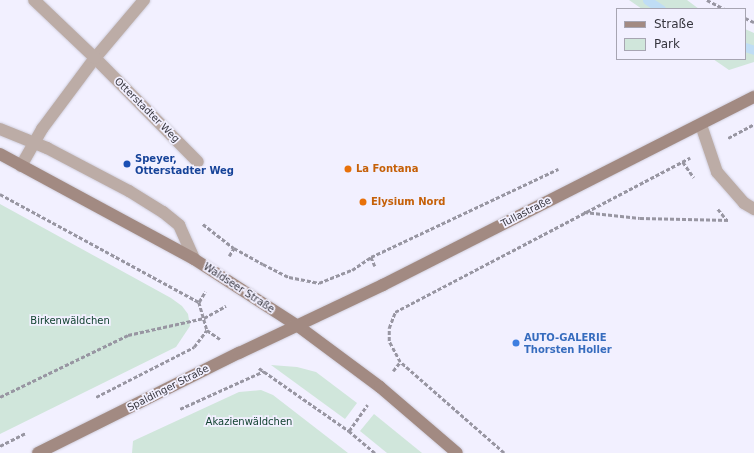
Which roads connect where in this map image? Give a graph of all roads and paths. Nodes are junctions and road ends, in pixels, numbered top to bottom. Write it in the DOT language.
graph roads {
  1 [pos="34,0"];
  2 [pos="144,0"];
  3 [pos="707,0"];
  4 [pos="723,8"];
  5 [pos="95,58"];
  6 [pos="754,97"];
  7 [pos="754,124"];
  8 [pos="701,125"];
  9 [pos="0,128"];
  10 [pos="35,142"];
  11 [pos="710,148"];
  12 [pos="1,156"];
  13 [pos="198,162"];
  14 [pos="21,166"];
  15 [pos="0,194"];
  16 [pos="754,209"];
  17 [pos="583,212"];
  18 [pos="733,220"];
  19 [pos="194,259"];
  20 [pos="247,293"];
  21 [pos="204,318"];
  22 [pos="298,326"];
  23 [pos="264,371"];
  24 [pos="0,397"];
  25 [pos="90,400"];
  26 [pos="28,432"];
  27 [pos="0,446"];
  28 [pos="38,453"];
  29 [pos="375,453"];
  30 [pos="457,453"];
  31 [pos="504,453"];
  1 -- 5 [label="street, Otterstadter Weg"];
  2 -- 5 [label="street"];
  3 -- 4 [label="path"];
  5 -- 10 [label="street"];
  5 -- 13 [label="street, Otterstadter Weg"];
  6 -- 8 [label="street, Tullastraße"];
  7 -- 11 [label="path"];
  8 -- 11 [label="street"];
  8 -- 22 [label="street, Tullastraße"];
  9 -- 10 [label="street"];
  10 -- 14 [label="street"];
  10 -- 19 [label="street"];
  11 -- 16 [label="street"];
  11 -- 17 [label="path"];
  12 -- 14 [label="street, Waldseer Straße"];
  14 -- 19 [label="street, Waldseer Straße"];
  15 -- 21 [label="path"];
  17 -- 18 [label="path"];
  17 -- 31 [label="path"];
  19 -- 20 [label="street, Waldseer Straße"];
  20 -- 21 [label="path"];
  20 -- 22 [label="street, Waldseer Straße"];
  21 -- 24 [label="path"];
  21 -- 25 [label="path"];
  22 -- 28 [label="street, Spaldinger Straße"];
  22 -- 30 [label="street, Waldseer Straße"];
  23 -- 29 [label="path"];
  26 -- 27 [label="path"];
}
